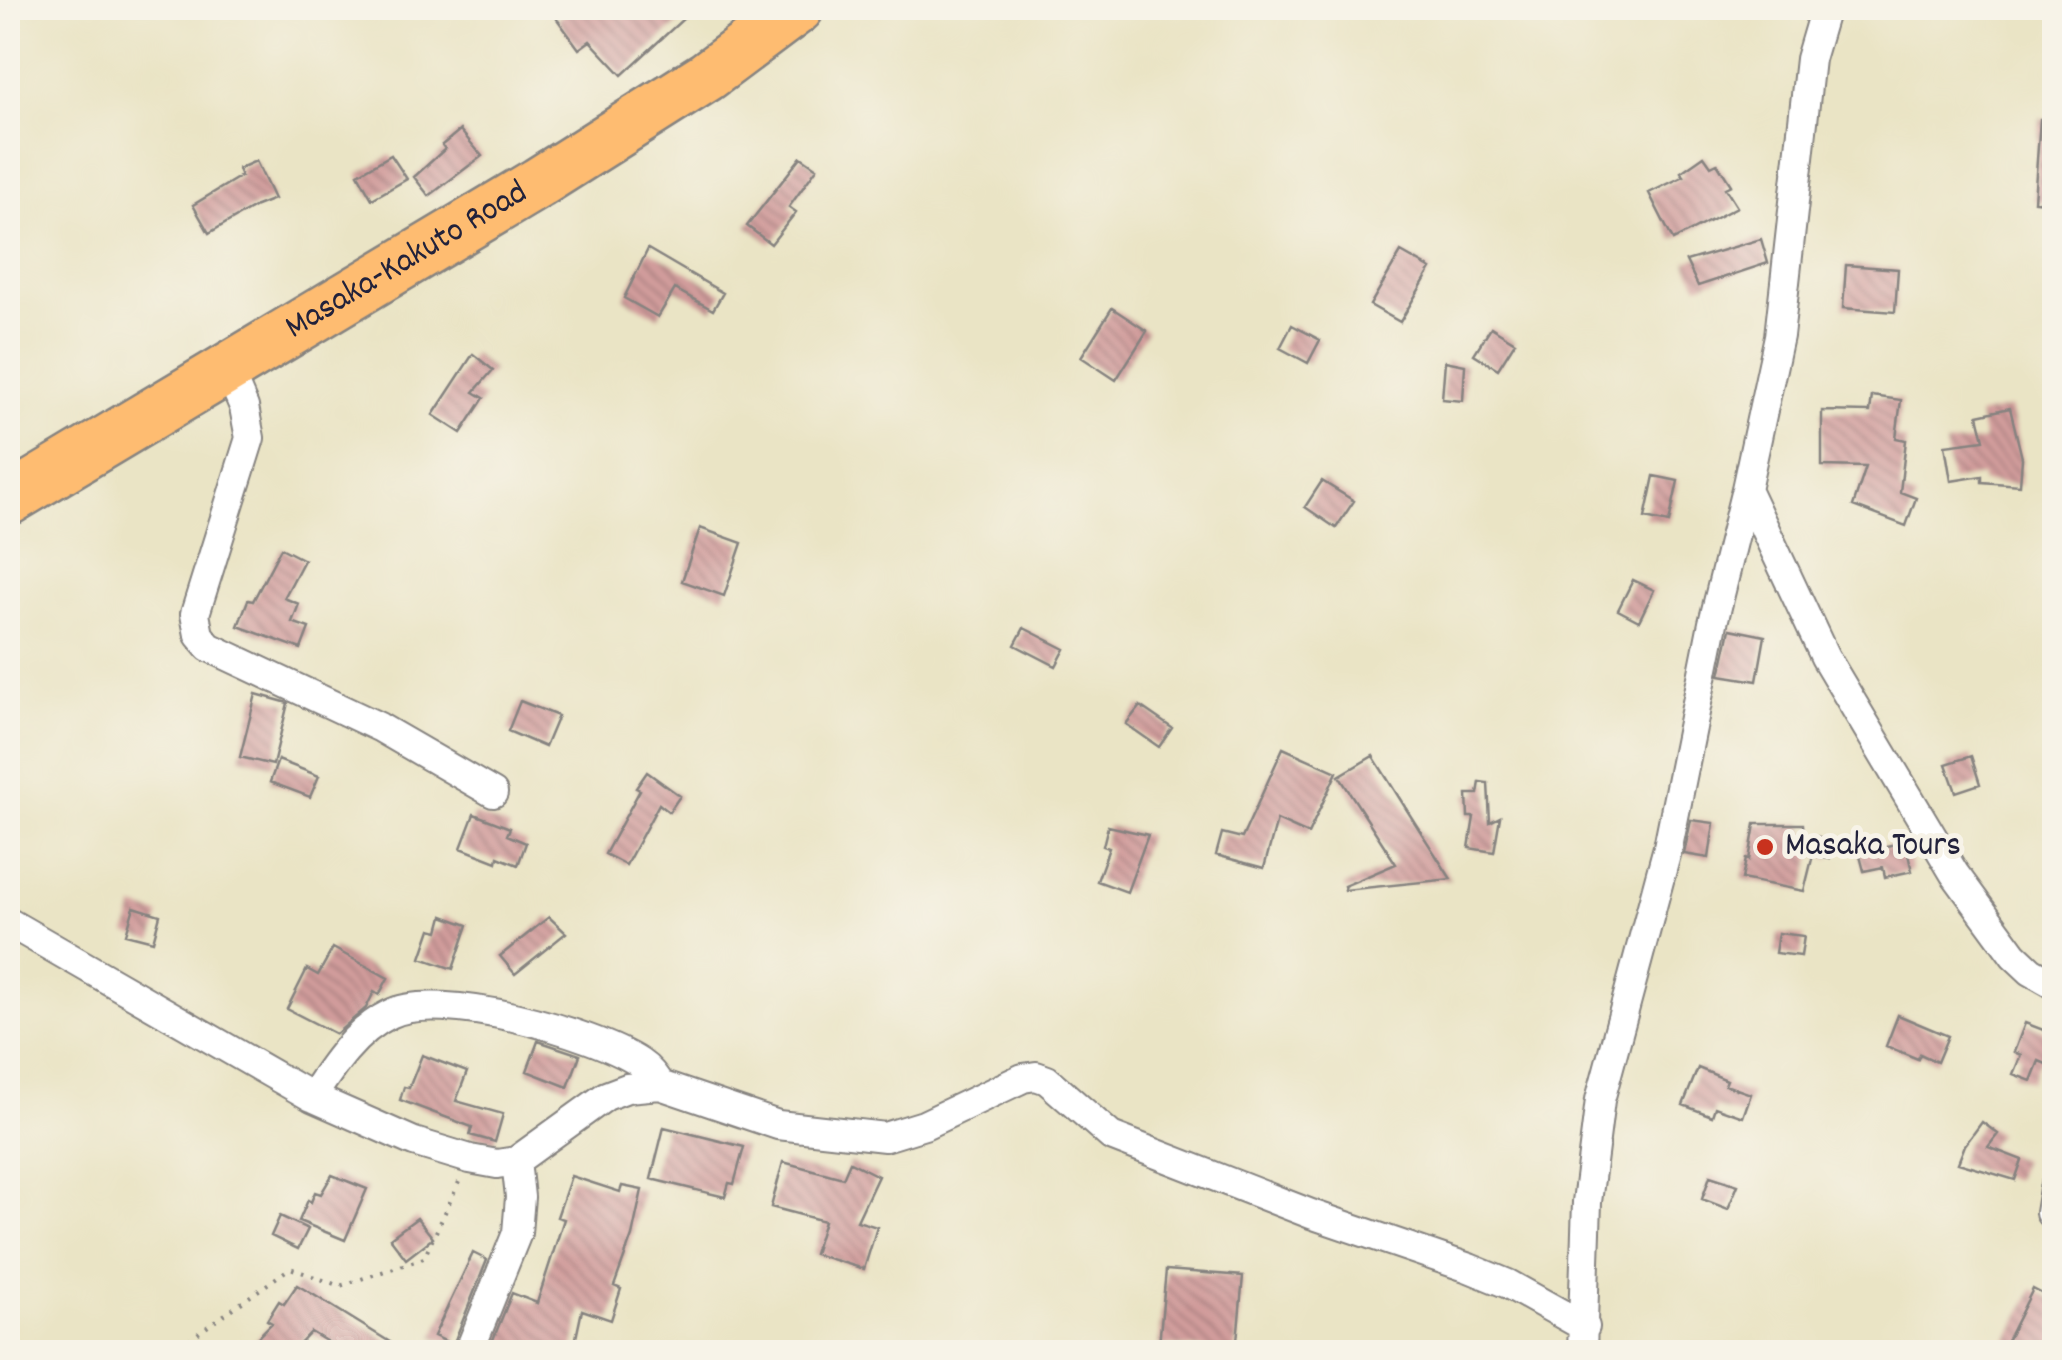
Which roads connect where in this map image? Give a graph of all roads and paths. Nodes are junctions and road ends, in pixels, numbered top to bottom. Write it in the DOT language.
graph roads {
  1 [pos="798,8"];
  2 [pos="1825,8"];
  3 [pos="228,370"];
  4 [pos="1746,489"];
  5 [pos="8,500"];
  6 [pos="493,793"];
  7 [pos="8,922"];
  8 [pos="2054,984"];
  9 [pos="660,1085"];
  10 [pos="312,1097"];
  11 [pos="470,1159"];
  12 [pos="516,1161"];
  13 [pos="1584,1340"];
  14 [pos="172,1352"];
  15 [pos="469,1352"];
  1 -- 3 [label="highway, Masaka-Kakuto Road"];
  2 -- 4 [label="street"];
  3 -- 5 [label="highway, Masaka-Kakuto Road"];
  3 -- 6 [label="street"];
  4 -- 8 [label="street"];
  4 -- 13 [label="street"];
  7 -- 10 [label="street"];
  9 -- 10 [label="street"];
  9 -- 12 [label="street"];
  9 -- 13 [label="street"];
  10 -- 11 [label="street"];
  11 -- 12 [label="street"];
  11 -- 14 [label="path"];
  12 -- 15 [label="street"];
}
